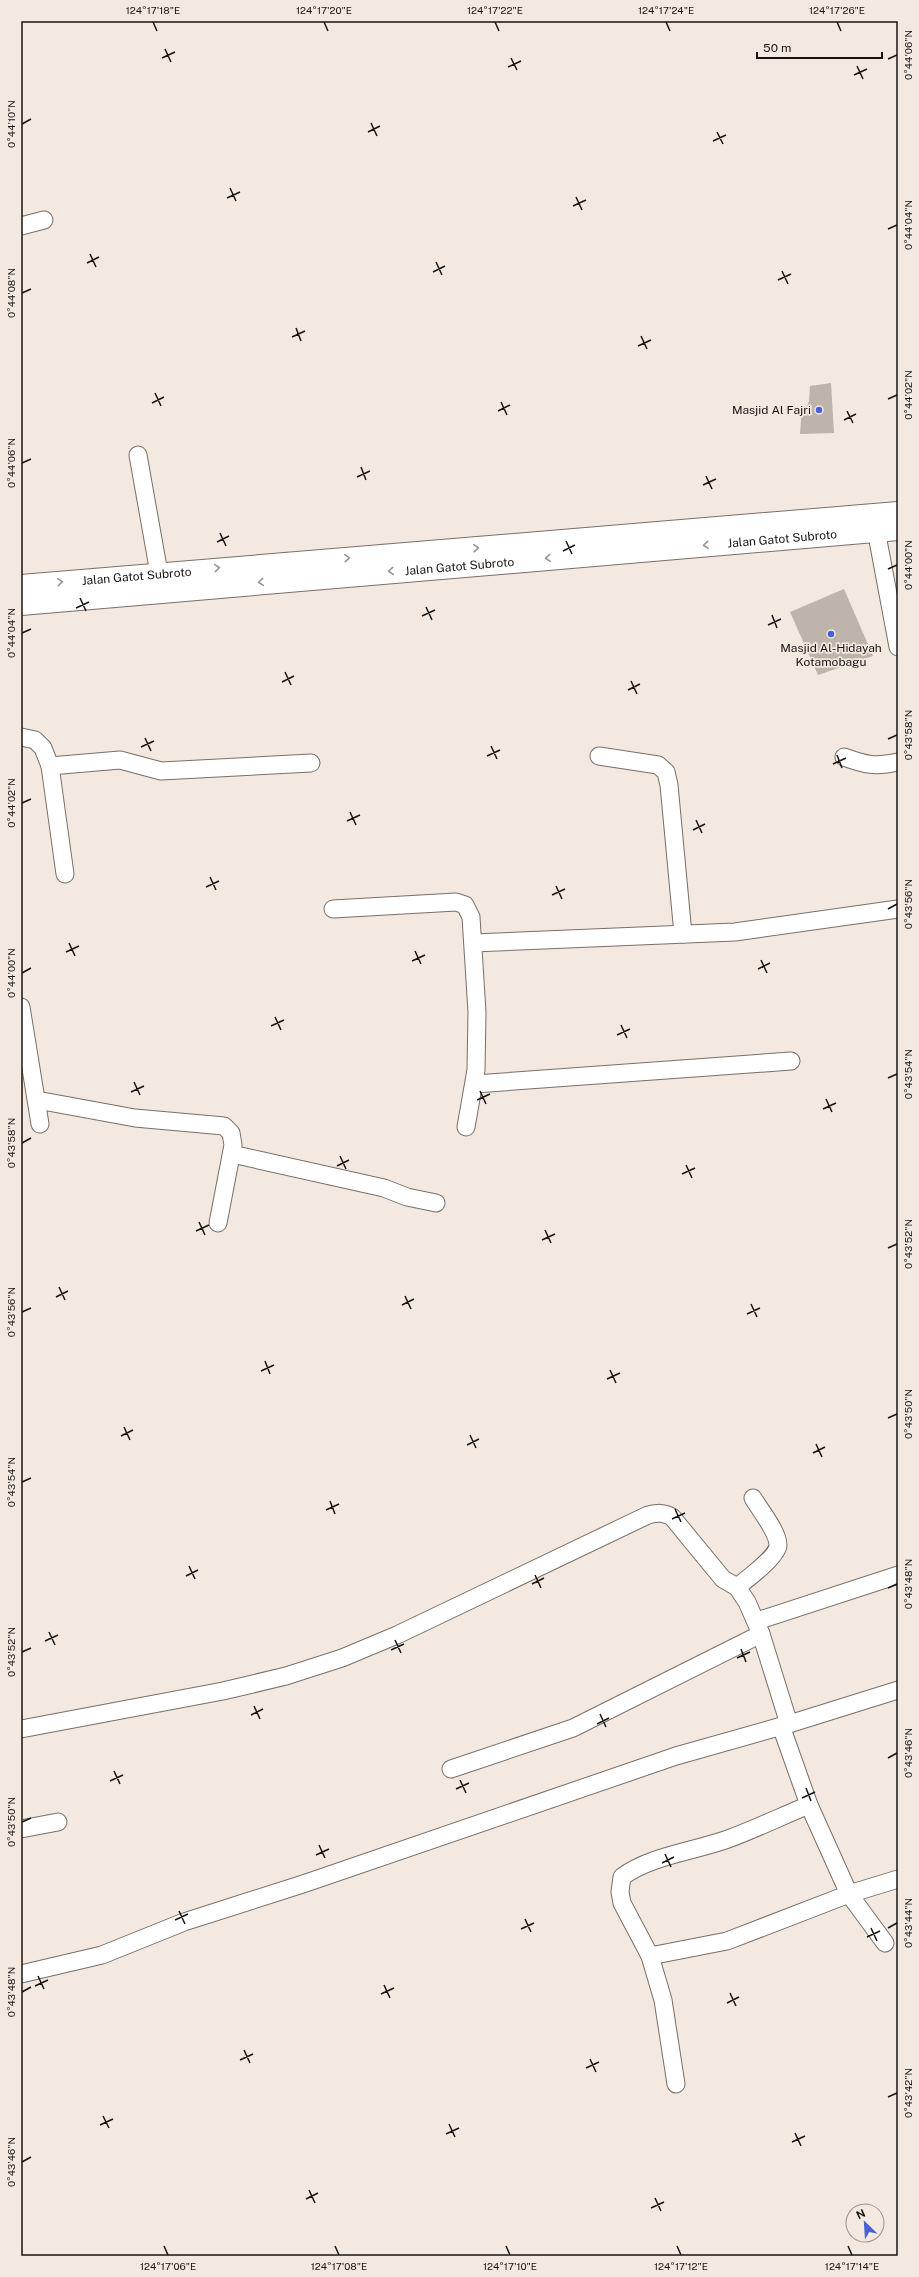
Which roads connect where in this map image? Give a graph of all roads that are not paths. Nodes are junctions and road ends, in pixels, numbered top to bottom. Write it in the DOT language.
graph roads {
  1 [pos="44,220"];
  2 [pos="21,226"];
  3 [pos="138,455"];
  4 [pos="898,513"];
  5 [pos="874,523"];
  6 [pos="898,529"];
  7 [pos="158,573"];
  8 [pos="21,586"];
  9 [pos="21,604"];
  10 [pos="898,647"];
  11 [pos="21,737"];
  12 [pos="599,756"];
  13 [pos="844,757"];
  14 [pos="898,762"];
  15 [pos="311,763"];
  16 [pos="50,766"];
  17 [pos="65,874"];
  18 [pos="333,909"];
  19 [pos="898,909"];
  20 [pos="683,934"];
  21 [pos="473,943"];
  22 [pos="21,1008"];
  23 [pos="791,1061"];
  24 [pos="475,1084"];
  25 [pos="37,1100"];
  26 [pos="40,1124"];
  27 [pos="466,1127"];
  28 [pos="232,1154"];
  29 [pos="436,1203"];
  30 [pos="218,1223"];
  31 [pos="753,1498"];
  32 [pos="898,1575"];
  33 [pos="737,1587"];
  34 [pos="759,1627"];
  35 [pos="898,1690"];
  36 [pos="785,1725"];
  37 [pos="21,1729"];
  38 [pos="451,1769"];
  39 [pos="810,1804"];
  40 [pos="58,1822"];
  41 [pos="21,1829"];
  42 [pos="898,1879"];
  43 [pos="849,1894"];
  44 [pos="885,1943"];
  45 [pos="650,1956"];
  46 [pos="21,1974"];
  47 [pos="676,2084"];
  1 -- 2 [label="street"];
  3 -- 7 [label="street"];
  4 -- 5 [label="highway, Jalan Gatot Subroto"];
  5 -- 6 [label="highway, Jalan Gatot Subroto"];
  7 -- 5 [label="highway, Jalan Gatot Subroto, one-way"];
  5 -- 9 [label="highway, Jalan Gatot Subroto, one-way"];
  5 -- 10 [label="street"];
  8 -- 7 [label="highway, Jalan Gatot Subroto, one-way"];
  11 -- 16 [label="street"];
  12 -- 20 [label="street"];
  13 -- 14 [label="street"];
  15 -- 16 [label="street"];
  16 -- 17 [label="street"];
  18 -- 21 [label="street"];
  19 -- 20 [label="street"];
  20 -- 21 [label="street"];
  21 -- 24 [label="street"];
  22 -- 25 [label="street"];
  23 -- 24 [label="street"];
  24 -- 27 [label="street"];
  25 -- 26 [label="street"];
  25 -- 28 [label="street"];
  28 -- 29 [label="street"];
  28 -- 30 [label="street"];
  31 -- 33 [label="street"];
  32 -- 34 [label="street"];
  33 -- 34 [label="street"];
  33 -- 37 [label="street"];
  34 -- 36 [label="street"];
  34 -- 38 [label="street"];
  35 -- 36 [label="street"];
  36 -- 39 [label="street"];
  36 -- 46 [label="street"];
  39 -- 43 [label="street"];
  39 -- 45 [label="street"];
  40 -- 41 [label="street"];
  42 -- 43 [label="street"];
  43 -- 44 [label="street"];
  43 -- 45 [label="street"];
  45 -- 47 [label="street"];
}
